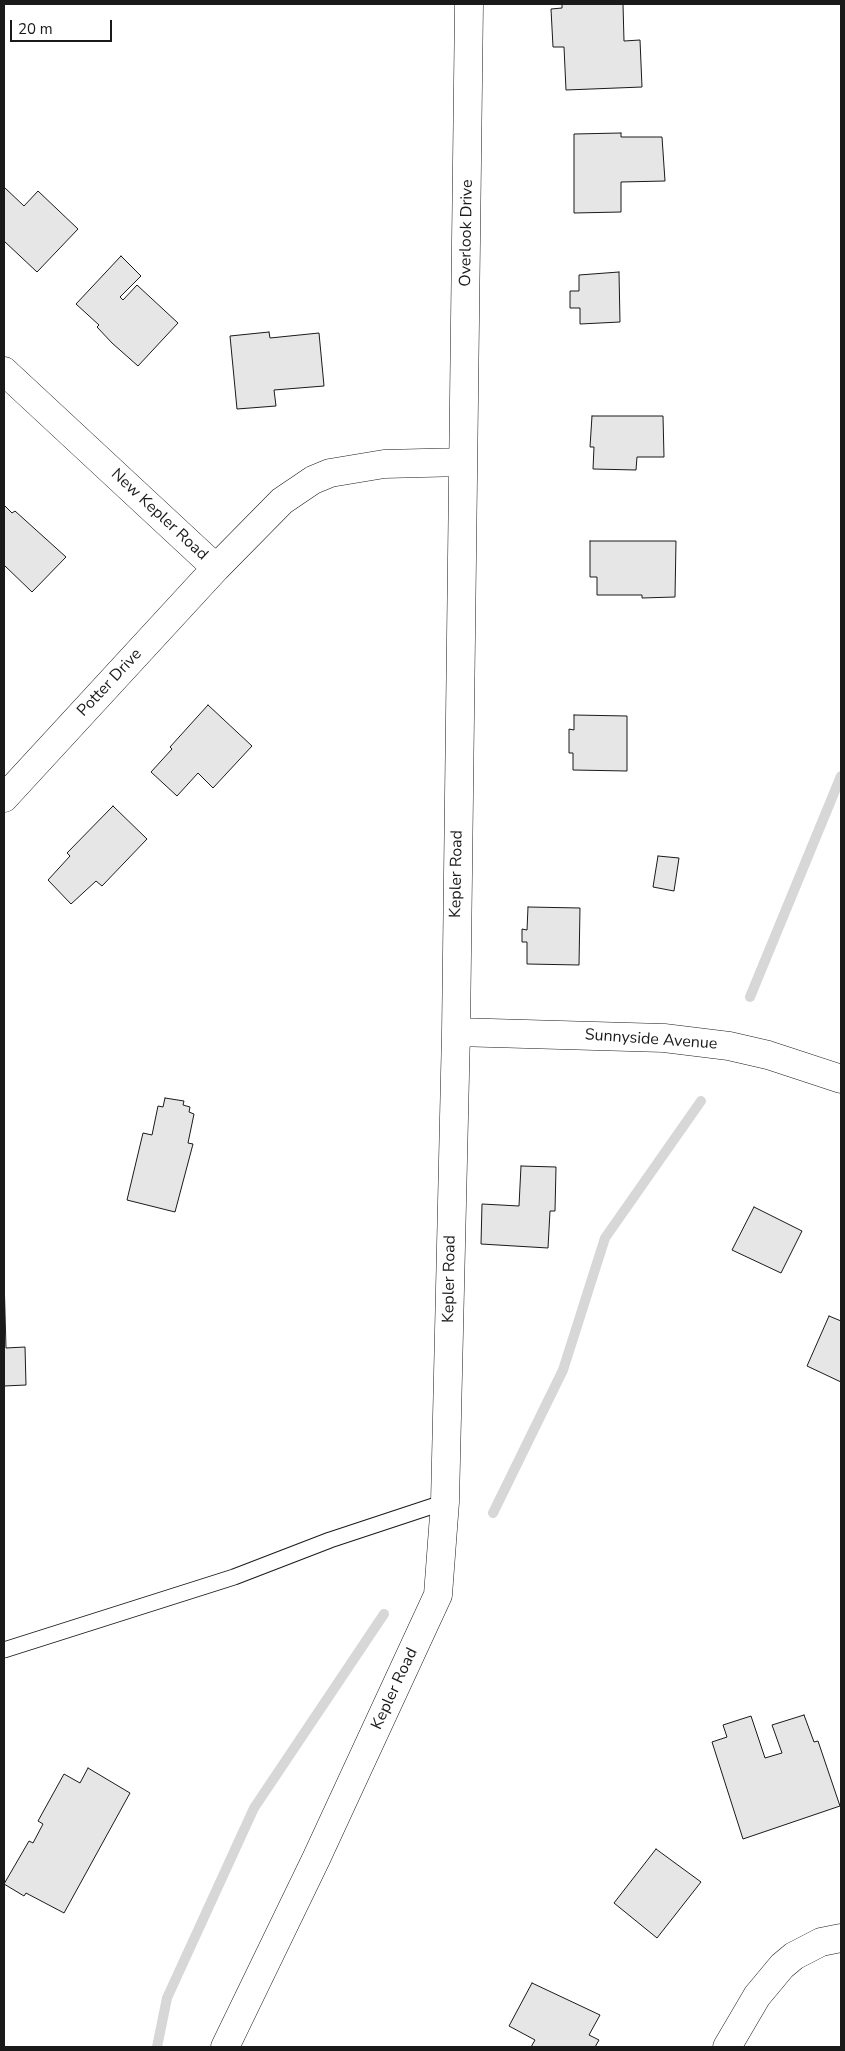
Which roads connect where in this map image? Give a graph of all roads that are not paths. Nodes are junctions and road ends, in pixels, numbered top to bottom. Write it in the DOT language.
graph roads {
  1 [pos="469,4"];
  2 [pos="4,371"];
  3 [pos="463,462"];
  4 [pos="216,568"];
  5 [pos="4,798"];
  6 [pos="456,1032"];
  7 [pos="841,1079"];
  8 [pos="445,1502"];
  9 [pos="4,1650"];
  10 [pos="841,1938"];
  11 [pos="224,2047"];
  12 [pos="727,2047"];
  1 -- 3 [label="street, Overlook Drive"];
  2 -- 4 [label="street, New Kepler Road"];
  3 -- 4 [label="street, New Kepler Road"];
  3 -- 6 [label="street, Kepler Road"];
  4 -- 5 [label="street, Potter Drive"];
  6 -- 7 [label="street, Sunnyside Avenue"];
  6 -- 8 [label="street, Kepler Road"];
  8 -- 9 [label="lane"];
  8 -- 11 [label="street, Kepler Road"];
  10 -- 12 [label="street"];
}
